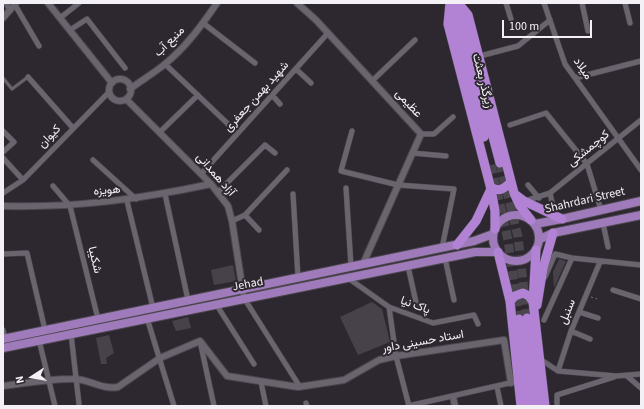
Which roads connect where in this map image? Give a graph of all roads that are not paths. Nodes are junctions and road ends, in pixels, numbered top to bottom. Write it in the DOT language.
graph roads {
  1 [pos="6,3"];
  2 [pos="48,3"];
  3 [pos="79,3"];
  4 [pos="217,3"];
  5 [pos="297,3"];
  6 [pos="450,3"];
  7 [pos="458,3"];
  8 [pos="506,3"];
  9 [pos="544,3"];
  10 [pos="582,3"];
  11 [pos="626,3"];
  12 [pos="16,4"];
  13 [pos="10,10"];
  14 [pos="3,18"];
  15 [pos="60,18"];
  16 [pos="511,19"];
  17 [pos="550,20"];
  18 [pos="630,23"];
  19 [pos="203,24"];
  20 [pos="70,30"];
  21 [pos="588,31"];
  22 [pos="328,33"];
  23 [pos="415,40"];
  24 [pos="39,46"];
  25 [pos="480,56"];
  26 [pos="641,60"];
  27 [pos="255,63"];
  28 [pos="165,64"];
  29 [pos="125,68"];
  30 [pos="296,69"];
  31 [pos="28,77"];
  32 [pos="3,78"];
  33 [pos="575,78"];
  34 [pos="372,81"];
  35 [pos="112,83"];
  36 [pos="311,83"];
  37 [pos="130,89"];
  38 [pos="109,92"];
  39 [pos="198,95"];
  40 [pos="272,95"];
  41 [pos="126,99"];
  42 [pos="280,104"];
  43 [pos="453,117"];
  44 [pos="641,120"];
  45 [pos="228,124"];
  46 [pos="510,125"];
  47 [pos="73,128"];
  48 [pos="3,131"];
  49 [pos="352,131"];
  50 [pos="160,132"];
  51 [pos="421,134"];
  52 [pos="618,138"];
  53 [pos="3,152"];
  54 [pos="275,153"];
  55 [pos="412,153"];
  56 [pos="446,156"];
  57 [pos="3,158"];
  58 [pos="93,160"];
  59 [pos="587,164"];
  60 [pos="287,170"];
  61 [pos="641,170"];
  62 [pos="201,174"];
  63 [pos="23,180"];
  64 [pos="511,182"];
  65 [pos="211,184"];
  66 [pos="398,185"];
  67 [pos="528,185"];
  68 [pos="53,186"];
  69 [pos="346,188"];
  70 [pos="491,188"];
  71 [pos="218,192"];
  72 [pos="3,193"];
  73 [pos="514,193"];
  74 [pos="550,193"];
  75 [pos="165,194"];
  76 [pos="293,194"];
  77 [pos="539,198"];
  78 [pos="136,199"];
  79 [pos="127,201"];
  80 [pos="641,201"];
  81 [pos="524,202"];
  82 [pos="3,206"];
  83 [pos="70,206"];
  84 [pos="601,210"];
  85 [pos="245,215"];
  86 [pos="641,215"];
  87 [pos="559,218"];
  88 [pos="232,221"];
  89 [pos="533,222"];
  90 [pos="604,223"];
  91 [pos="259,230"];
  92 [pos="494,231"];
  93 [pos="553,233"];
  94 [pos="540,239"];
  95 [pos="457,245"];
  96 [pos="608,246"];
  97 [pos="442,248"];
  98 [pos="536,250"];
  99 [pos="498,252"];
  100 [pos="3,254"];
  101 [pos="445,258"];
  102 [pos="572,258"];
  103 [pos="600,262"];
  104 [pos="363,264"];
  105 [pos="641,265"];
  106 [pos="351,266"];
  107 [pos="408,266"];
  108 [pos="298,278"];
  109 [pos="348,278"];
  110 [pos="542,284"];
  111 [pos="243,289"];
  112 [pos="614,290"];
  113 [pos="244,298"];
  114 [pos="641,299"];
  115 [pos="188,300"];
  116 [pos="454,300"];
  117 [pos="510,301"];
  118 [pos="533,302"];
  119 [pos="216,304"];
  120 [pos="389,307"];
  121 [pos="417,307"];
  122 [pos="153,308"];
  123 [pos="579,312"];
  124 [pos="527,316"];
  125 [pos="147,318"];
  126 [pos="598,318"];
  127 [pos="98,319"];
  128 [pos="544,320"];
  129 [pos="478,324"];
  130 [pos="45,330"];
  131 [pos="571,331"];
  132 [pos="71,334"];
  133 [pos="4,335"];
  134 [pos="590,339"];
  135 [pos="39,340"];
  136 [pos="200,341"];
  137 [pos="3,348"];
  138 [pos="396,356"];
  139 [pos="160,358"];
  140 [pos="540,360"];
  141 [pos="254,364"];
  142 [pos="558,371"];
  143 [pos="641,374"];
  144 [pos="616,376"];
  145 [pos="627,376"];
  146 [pos="75,379"];
  147 [pos="48,382"];
  148 [pos="260,382"];
  149 [pos="515,382"];
  150 [pos="3,386"];
  151 [pos="300,387"];
  152 [pos="497,387"];
  153 [pos="641,388"];
  154 [pos="453,397"];
  155 [pos="79,404"];
  156 [pos="55,406"];
  157 [pos="174,406"];
  158 [pos="214,406"];
  159 [pos="266,406"];
  160 [pos="408,406"];
  161 [pos="455,406"];
  162 [pos="501,406"];
  163 [pos="521,406"];
  164 [pos="527,406"];
  165 [pos="536,406"];
  166 [pos="545,406"];
  167 [pos="557,406"];
  1 -- 13 [label="street"];
  2 -- 15 [label="street"];
  3 -- 15 [label="street"];
  4 -- 19 [label="street, منبع آب"];
  5 -- 22 [label="street, عظیمی"];
  6 -- 7 [label="highway, زیرگذر بعثت"];
  6 -- 70 [label="highway"];
  7 -- 25 [label="highway"];
  8 -- 16 [label="street"];
  9 -- 17 [label="street, میلاد"];
  10 -- 21 [label="street"];
  11 -- 18 [label="street"];
  12 -- 13 [label="street"];
  12 -- 24 [label="street"];
  13 -- 14 [label="street"];
  15 -- 20 [label="street"];
  17 -- 25 [label="street"];
  17 -- 33 [label="street, میلاد"];
  19 -- 27 [label="street"];
  19 -- 28 [label="street, منبع آب"];
  20 -- 29 [label="street"];
  20 -- 35 [label="street"];
  22 -- 30 [label="street, شهید بهمن جعفری"];
  22 -- 34 [label="street, عظیمی"];
  23 -- 34 [label="street"];
  25 -- 64 [label="highway"];
  26 -- 33 [label="street"];
  28 -- 37 [label="street, منبع آب"];
  28 -- 39 [label="street"];
  30 -- 36 [label="street"];
  30 -- 40 [label="street, شهید بهمن جعفری"];
  31 -- 32 [label="lane"];
  31 -- 47 [label="street"];
  33 -- 52 [label="street, میلاد"];
  34 -- 51 [label="street, عظیمی"];
  35 -- 37 [label="street"];
  35 -- 38 [label="street"];
  37 -- 41 [label="street"];
  38 -- 41 [label="street"];
  38 -- 47 [label="street, کیوان"];
  39 -- 45 [label="street"];
  39 -- 50 [label="street"];
  40 -- 42 [label="street"];
  40 -- 62 [label="street, شهید بهمن جعفری"];
  41 -- 50 [label="street, آزاد همدانی"];
  43 -- 51 [label="street"];
  44 -- 52 [label="street, کوچمشکی"];
  46 -- 59 [label="street"];
  47 -- 63 [label="street, کیوان"];
  48 -- 53 [label="street"];
  49 -- 66 [label="street"];
  50 -- 62 [label="street, آزاد همدانی"];
  51 -- 55 [label="street, عظیمی"];
  52 -- 59 [label="street, کوچمشکی"];
  52 -- 61 [label="street, میلاد"];
  54 -- 71 [label="street"];
  55 -- 56 [label="street"];
  55 -- 66 [label="street, عظیمی"];
  57 -- 63 [label="street"];
  58 -- 78 [label="street"];
  59 -- 74 [label="street, کوچمشکی"];
  59 -- 84 [label="street"];
  60 -- 85 [label="street"];
  62 -- 65 [label="street, آزاد همدانی"];
  63 -- 72 [label="street, کیوان"];
  64 -- 70 [label="highway"];
  64 -- 73 [label="highway"];
  65 -- 71 [label="street, آزاد همدانی"];
  65 -- 75 [label="street, هویزه"];
  66 -- 97 [label="street"];
  66 -- 104 [label="street, عظیمی"];
  67 -- 77 [label="street"];
  68 -- 83 [label="street"];
  69 -- 106 [label="street"];
  70 -- 92 [label="highway"];
  70 -- 95 [label="highway"];
  71 -- 88 [label="street, آزاد همدانی"];
  73 -- 81 [label="highway"];
  73 -- 89 [label="highway"];
  74 -- 77 [label="street, کوچمشکی"];
  74 -- 87 [label="street"];
  75 -- 78 [label="street, هویزه"];
  75 -- 115 [label="street"];
  76 -- 108 [label="street"];
  77 -- 81 [label="street, کوچمشکی"];
  78 -- 79 [label="street, هویزه"];
  79 -- 83 [label="street, هویزه"];
  79 -- 122 [label="street"];
  80 -- 84 [label="main road, Shahrdari Street"];
  81 -- 87 [label="highway"];
  82 -- 83 [label="street, هویزه"];
  83 -- 127 [label="street, شکیبا"];
  84 -- 87 [label="main road, Shahrdari Street"];
  85 -- 88 [label="street"];
  85 -- 91 [label="street"];
  86 -- 90 [label="main road, Shahrdari Street"];
  87 -- 89 [label="main road, Shahrdari Street"];
  88 -- 111 [label="street, آزاد همدانی"];
  89 -- 92 [label="main road"];
  89 -- 94 [label="main road"];
  90 -- 93 [label="main road, Shahrdari Street"];
  90 -- 96 [label="street"];
  92 -- 95 [label="main road, Jehad"];
  92 -- 99 [label="main road"];
  93 -- 94 [label="main road, Shahrdari Street"];
  93 -- 110 [label="highway"];
  94 -- 98 [label="main road"];
  95 -- 97 [label="main road, Jehad"];
  97 -- 104 [label="main road, Jehad"];
  98 -- 99 [label="main road"];
  98 -- 118 [label="highway"];
  99 -- 101 [label="main road, Jehad"];
  99 -- 117 [label="highway"];
  100 -- 130 [label="street"];
  101 -- 107 [label="main road, Jehad"];
  101 -- 116 [label="street"];
  102 -- 103 [label="street"];
  102 -- 110 [label="street"];
  102 -- 128 [label="street"];
  103 -- 105 [label="street"];
  103 -- 123 [label="street, سنبل"];
  104 -- 106 [label="main road, Jehad"];
  106 -- 108 [label="main road, Jehad"];
  107 -- 109 [label="main road, Jehad"];
  107 -- 121 [label="street"];
  108 -- 111 [label="main road, Jehad"];
  109 -- 113 [label="main road, Jehad"];
  109 -- 120 [label="street, پاک نیا"];
  110 -- 124 [label="highway"];
  111 -- 113 [label="street, آزاد همدانی"];
  111 -- 115 [label="main road, Jehad"];
  112 -- 114 [label="street"];
  113 -- 119 [label="main road, Jehad"];
  113 -- 151 [label="street"];
  115 -- 122 [label="main road, Jehad"];
  117 -- 118 [label="highway"];
  117 -- 149 [label="highway"];
  118 -- 124 [label="highway"];
  119 -- 125 [label="main road, Jehad"];
  119 -- 141 [label="street"];
  120 -- 129 [label="street, پاک نیا"];
  120 -- 138 [label="street"];
  122 -- 127 [label="main road, Jehad"];
  123 -- 126 [label="street"];
  123 -- 131 [label="street, سنبل"];
  124 -- 140 [label="highway"];
  124 -- 164 [label="highway"];
  124 -- 165 [label="highway"];
  125 -- 132 [label="main road, Jehad"];
  125 -- 139 [label="street"];
  127 -- 130 [label="main road, Jehad"];
  130 -- 133 [label="main road, Jehad"];
  131 -- 134 [label="street"];
  131 -- 142 [label="street, سنبل"];
  132 -- 135 [label="main road, Jehad"];
  132 -- 146 [label="street"];
  135 -- 137 [label="main road, Jehad"];
  135 -- 147 [label="street"];
  136 -- 139 [label="street"];
  136 -- 148 [label="street, استاد حسینی داور"];
  136 -- 158 [label="street"];
  138 -- 149 [label="street, استاد حسینی داور"];
  138 -- 151 [label="street, استاد حسینی داور"];
  138 -- 160 [label="street"];
  139 -- 146 [label="street"];
  139 -- 157 [label="street"];
  140 -- 142 [label="street"];
  140 -- 166 [label="highway"];
  142 -- 144 [label="street"];
  143 -- 145 [label="street"];
  144 -- 145 [label="street"];
  144 -- 167 [label="street"];
  145 -- 153 [label="street"];
  146 -- 147 [label="street"];
  146 -- 155 [label="street"];
  147 -- 150 [label="street"];
  147 -- 156 [label="street"];
  148 -- 151 [label="street, استاد حسینی داور"];
  148 -- 159 [label="street"];
  149 -- 152 [label="street"];
  149 -- 163 [label="highway"];
  152 -- 154 [label="street"];
  152 -- 162 [label="street"];
  154 -- 160 [label="street"];
  154 -- 161 [label="street"];
}
